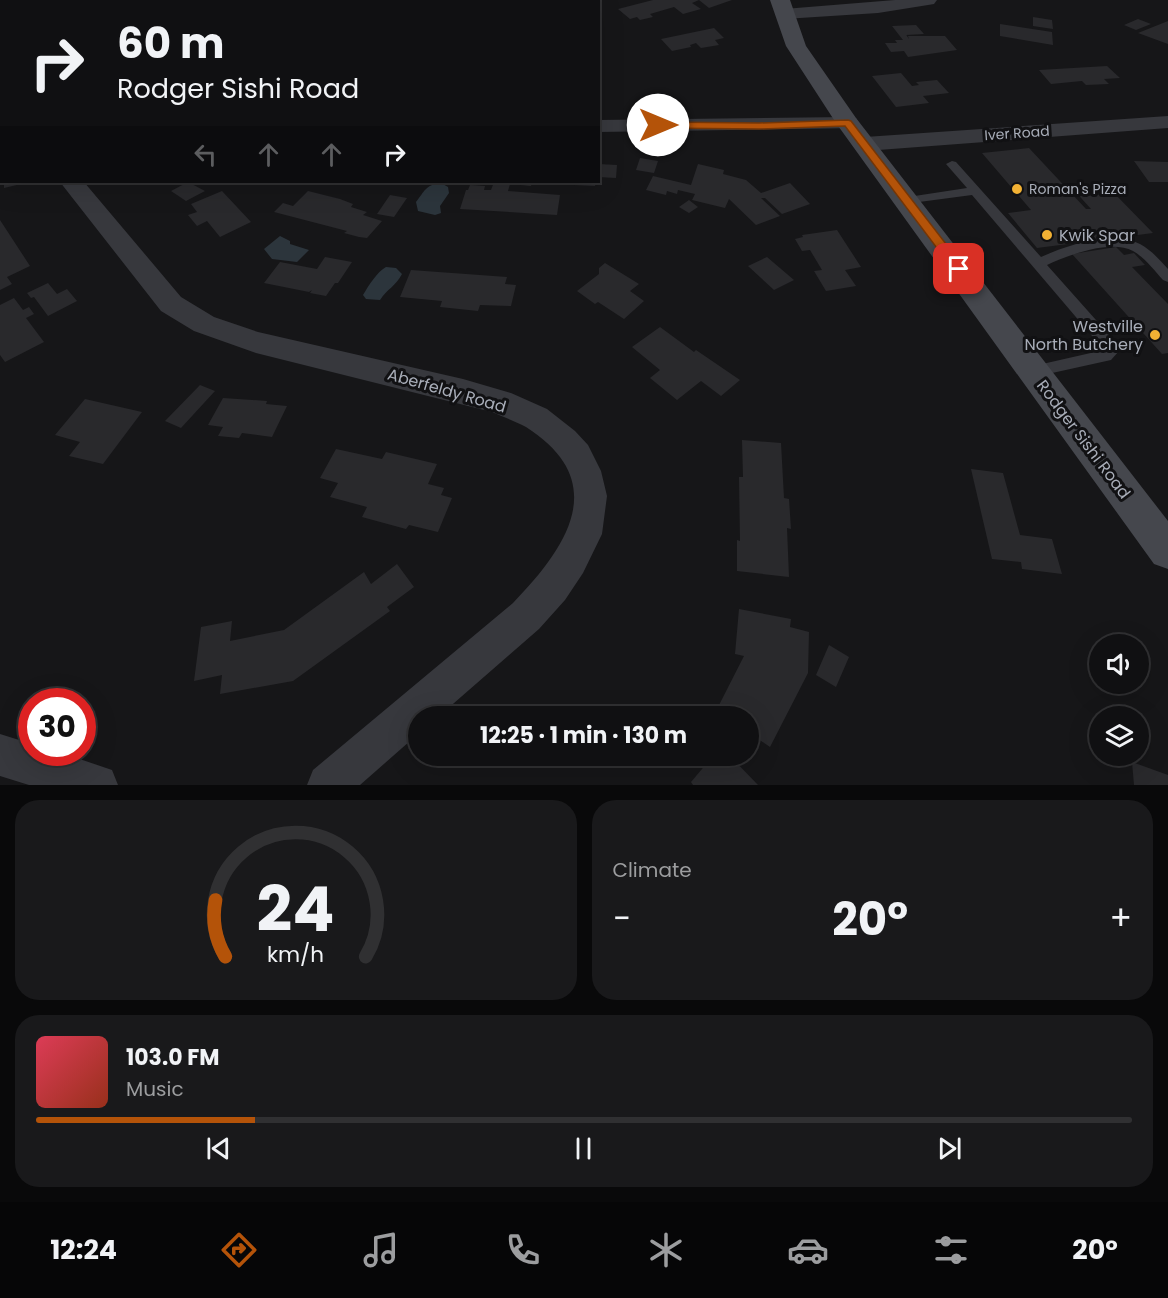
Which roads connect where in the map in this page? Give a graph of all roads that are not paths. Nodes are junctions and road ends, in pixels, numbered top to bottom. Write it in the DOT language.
graph roads {
  1 [pos="928,0"];
  2 [pos="782,7"];
  3 [pos="1168,122"];
  4 [pos="848,123"];
  5 [pos="600,126"];
  6 [pos="865,144"];
  7 [pos="952,164"];
  8 [pos="73,183"];
  9 [pos="974,191"];
  10 [pos="908,201"];
  11 [pos="1038,264"];
  12 [pos="1168,277"];
  13 [pos="1034,371"];
  14 [pos="1168,551"];
  15 [pos="0,755"];
  16 [pos="97,785"];
  17 [pos="328,785"];
  1 -- 2 [label="street"];
  2 -- 4 [label="main road, Rodger Sishi Road"];
  3 -- 6 [label="street, Iver Road"];
  4 -- 5 [label="street"];
  4 -- 6 [label="main road, Rodger Sishi Road"];
  6 -- 10 [label="main road, Rodger Sishi Road"];
  7 -- 9 [label="lane"];
  8 -- 17 [label="street, Aberfeldy Road"];
  9 -- 10 [label="lane"];
  9 -- 11 [label="lane"];
  10 -- 13 [label="main road, Rodger Sishi Road"];
  11 -- 12 [label="lane"];
  11 -- 13 [label="lane"];
  13 -- 14 [label="main road, Rodger Sishi Road"];
  15 -- 16 [label="street"];
}
